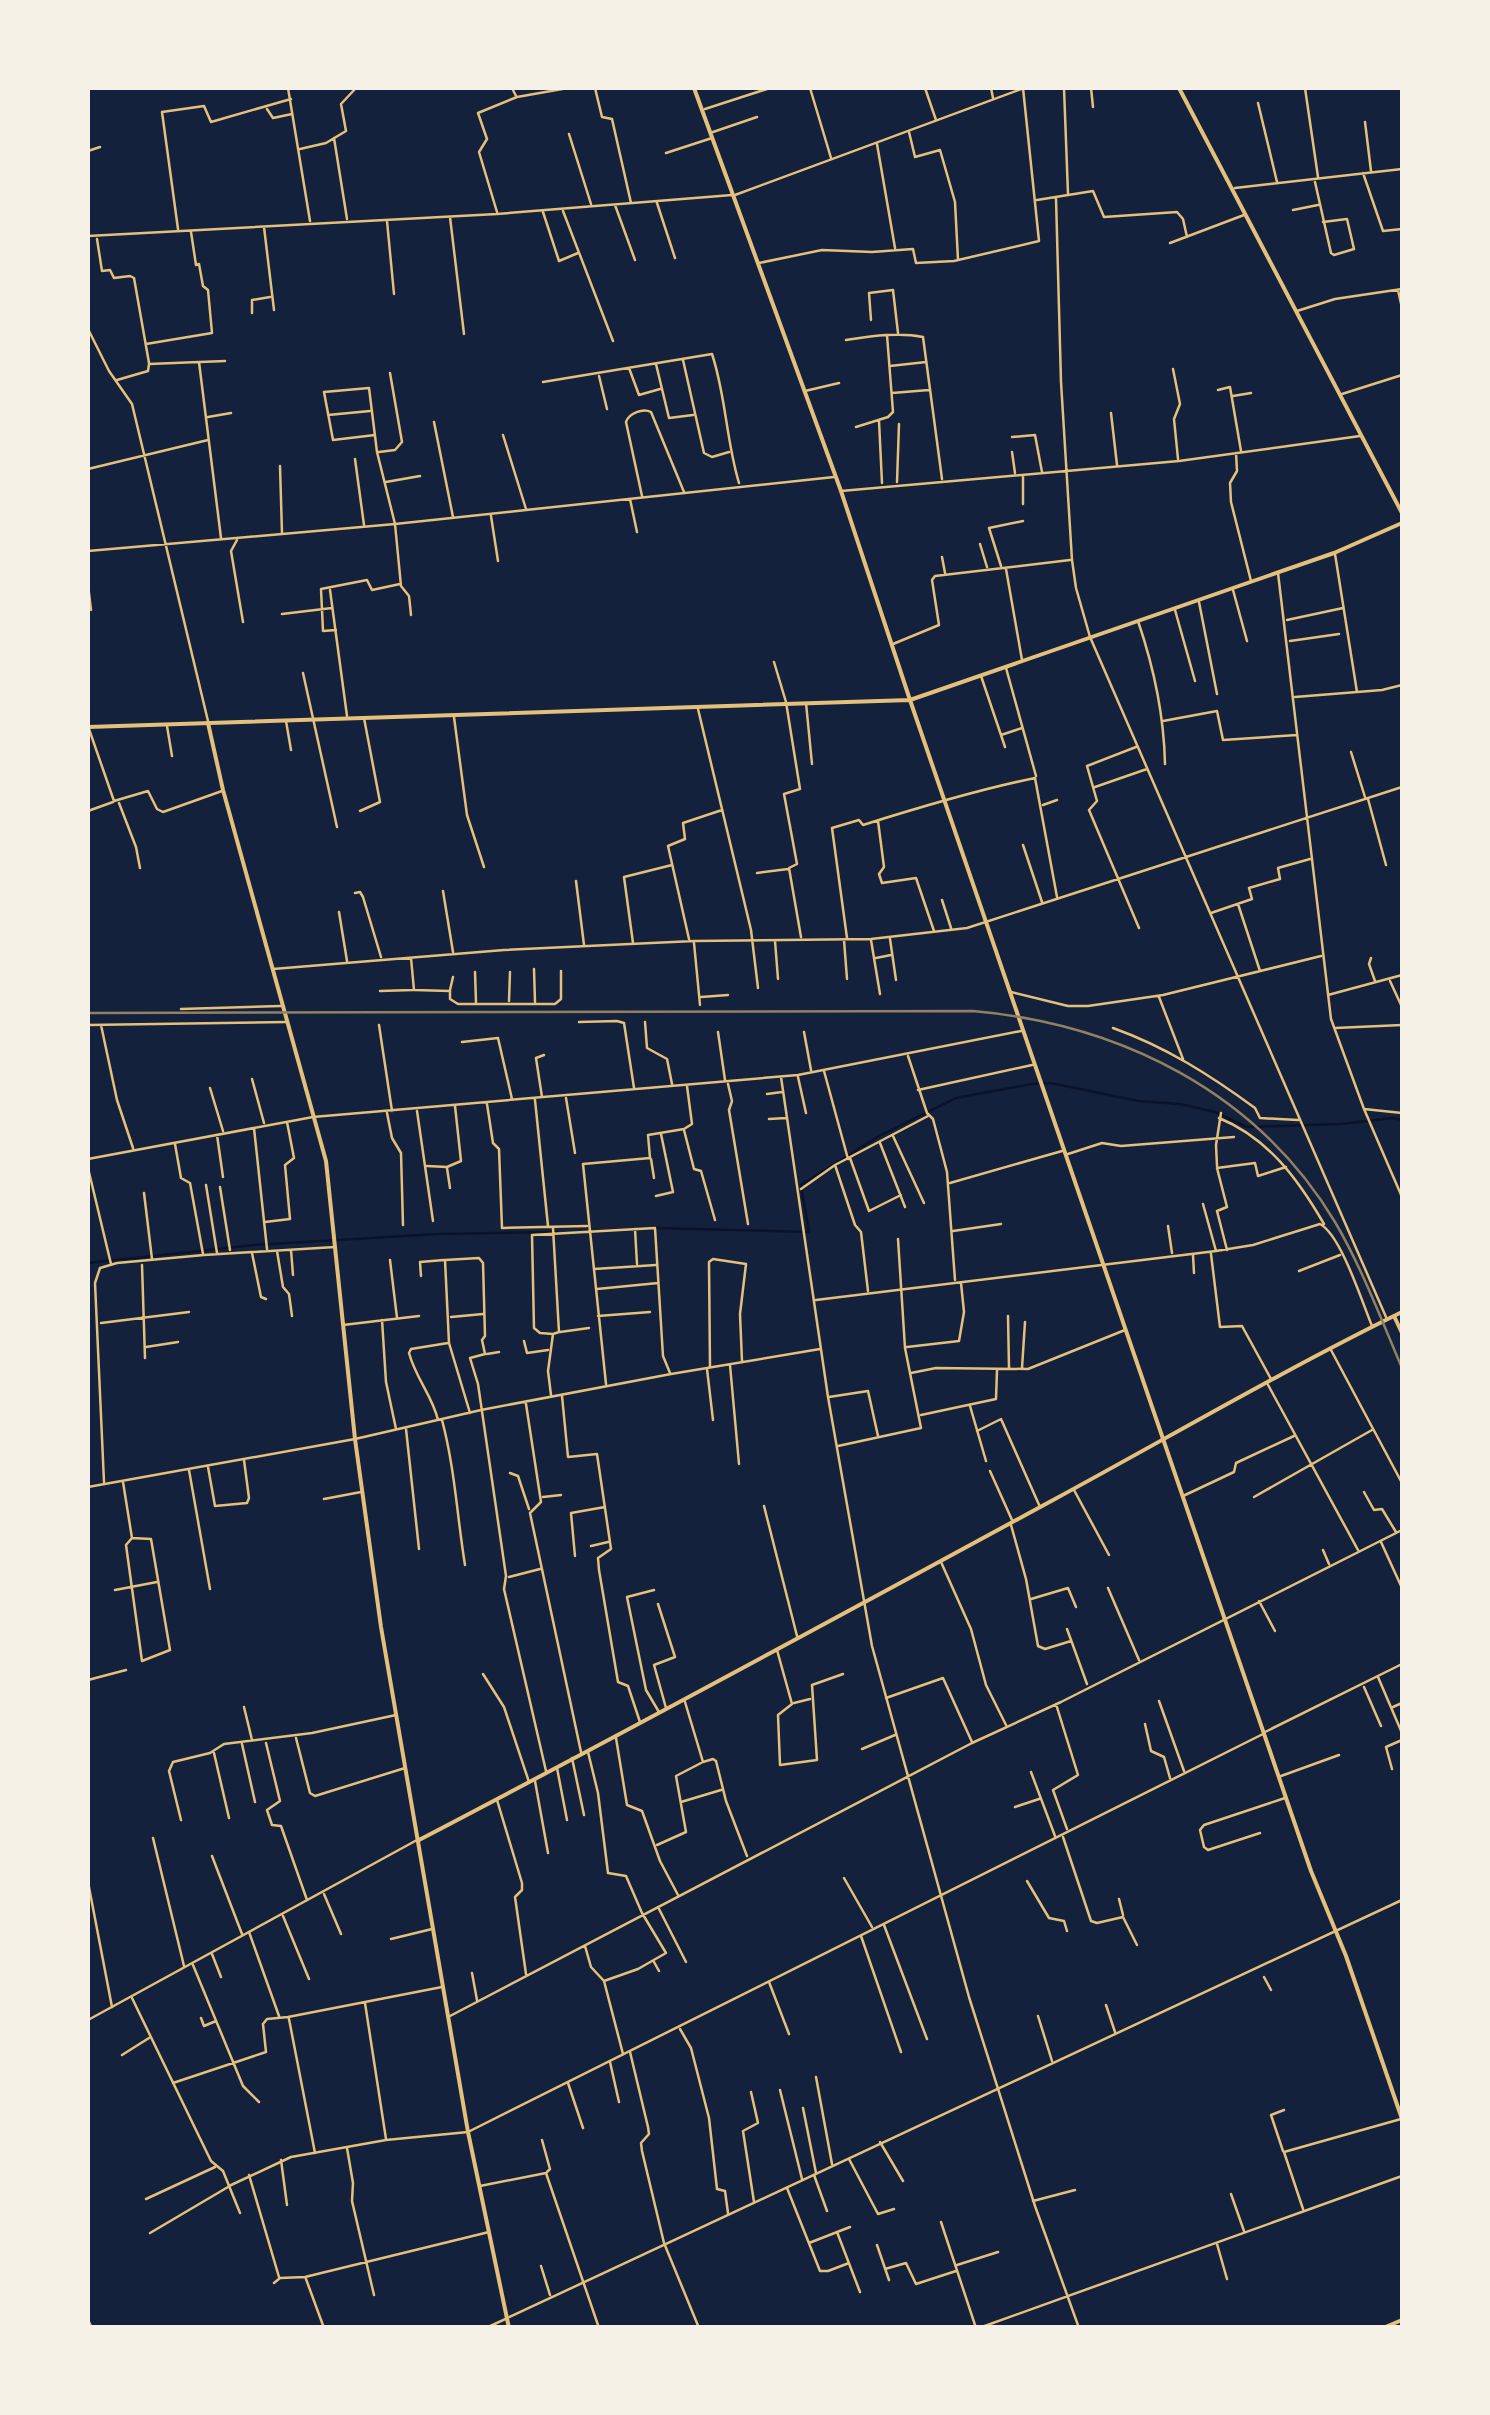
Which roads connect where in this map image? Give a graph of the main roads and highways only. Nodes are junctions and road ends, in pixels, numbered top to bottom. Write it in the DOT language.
graph roads {
  1 [pos="694,88"];
  2 [pos="1179,88"];
  3 [pos="1402,514"];
  4 [pos="1402,523"];
  5 [pos="910,700"];
  6 [pos="208,723"];
  7 [pos="88,727"];
  8 [pos="1402,1312"];
  9 [pos="1394,1316"];
  10 [pos="1402,1333"];
  11 [pos="1162,1438"];
  12 [pos="419,1840"];
  13 [pos="1401,2108"];
  14 [pos="1402,2119"];
  15 [pos="1402,2320"];
  16 [pos="509,2328"];
  17 [pos="1383,2328"];
  1 -- 5 [label="main road"];
  2 -- 3 [label="main road"];
  4 -- 5 [label="main road"];
  5 -- 6 [label="main road"];
  5 -- 11 [label="main road"];
  6 -- 7 [label="main road"];
  6 -- 12 [label="main road"];
  8 -- 9 [label="main road"];
  9 -- 10 [label="main road"];
  9 -- 11 [label="main road"];
  11 -- 12 [label="main road"];
  11 -- 13 [label="main road"];
  12 -- 16 [label="main road"];
  13 -- 14 [label="main road"];
  15 -- 17 [label="main road"];
}
